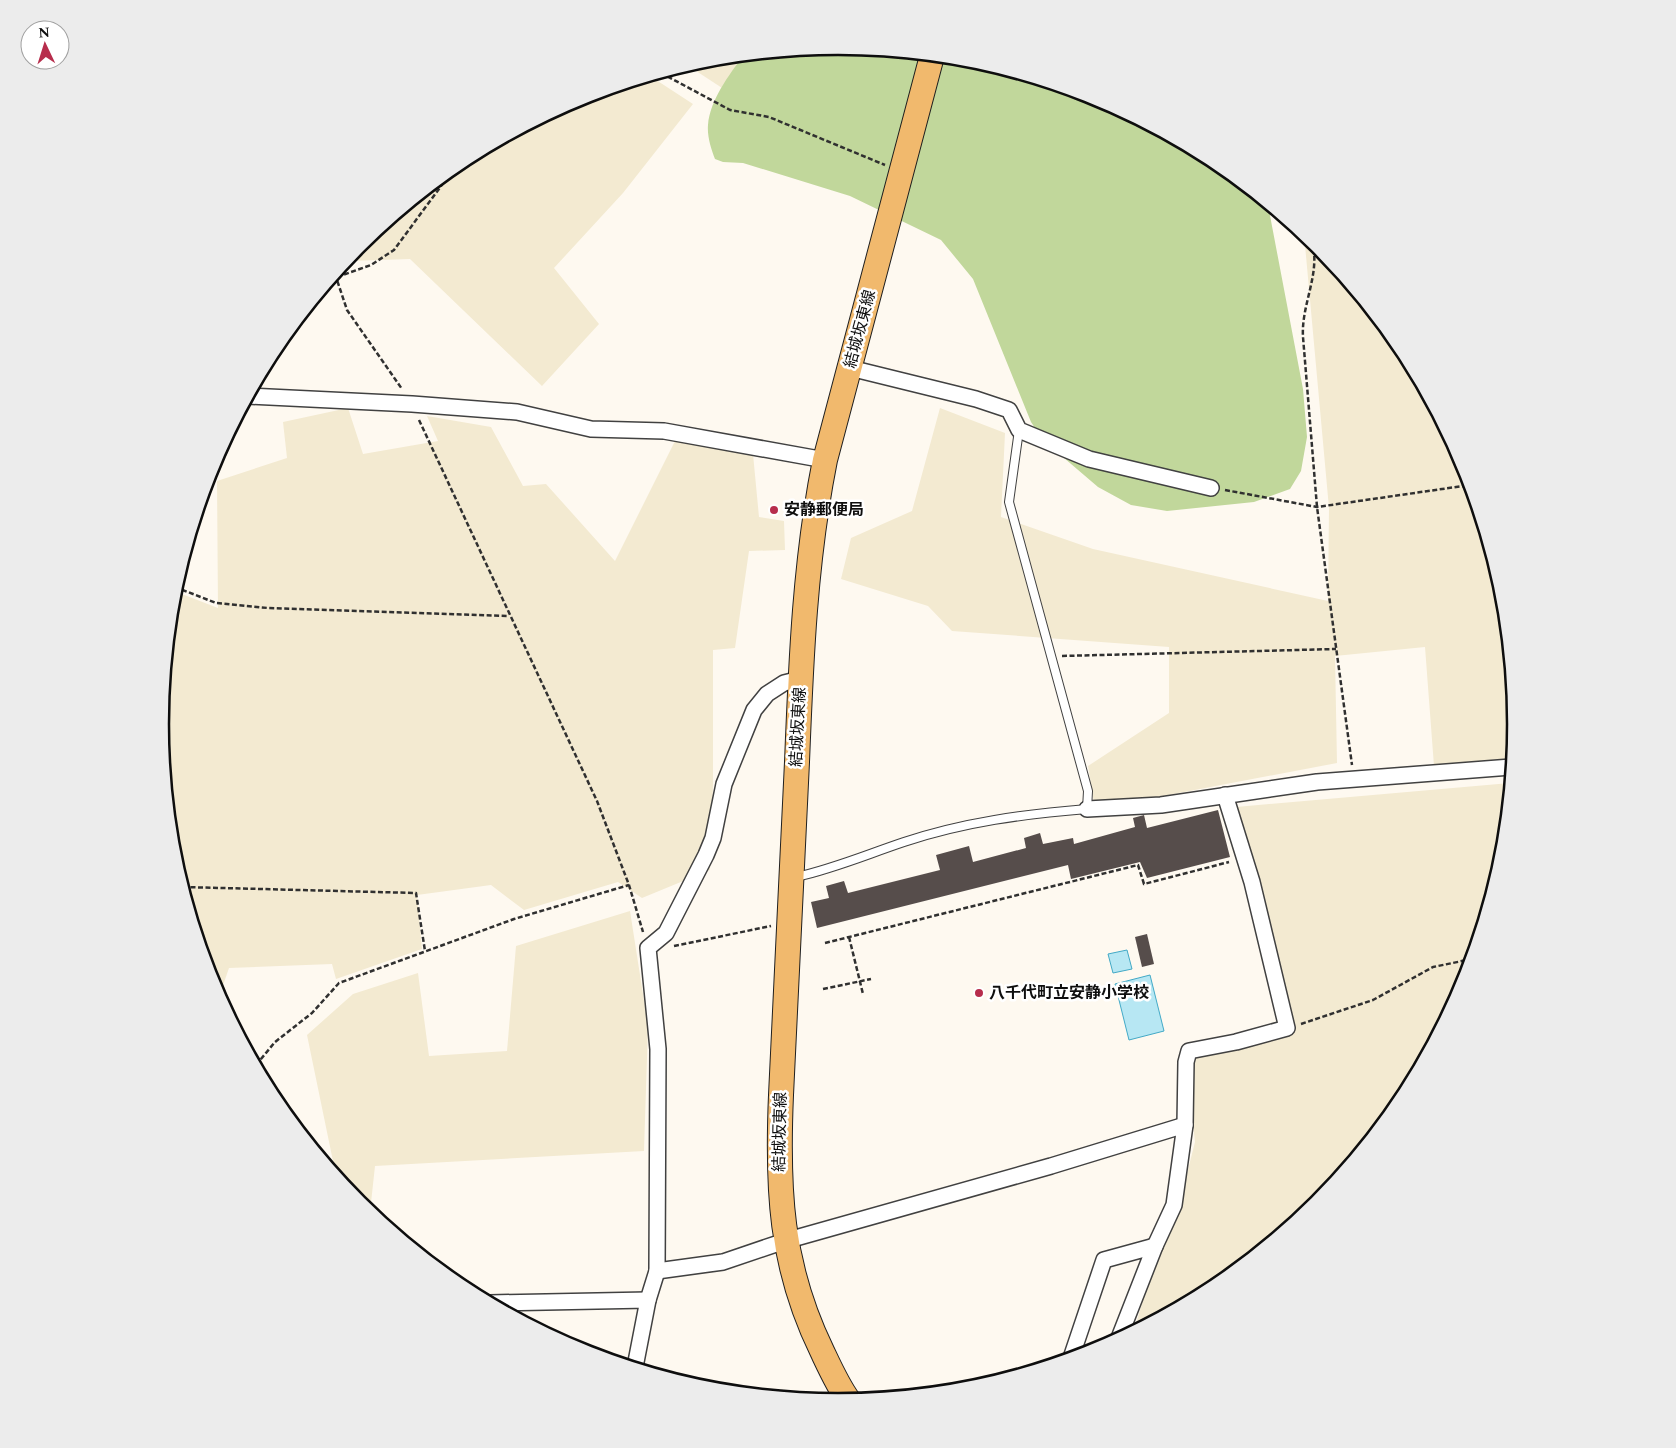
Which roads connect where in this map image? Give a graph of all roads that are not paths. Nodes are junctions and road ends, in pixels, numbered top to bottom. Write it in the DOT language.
graph roads {
  1 [pos="930,62"];
  2 [pos="850,368"];
  3 [pos="255,396"];
  4 [pos="1019,430"];
  5 [pos="825,460"];
  6 [pos="1211,488"];
  7 [pos="800,679"];
  8 [pos="1506,768"];
  9 [pos="1225,795"];
  10 [pos="1087,810"];
  11 [pos="791,878"];
  12 [pos="1185,1125"];
  13 [pos="785,1241"];
  14 [pos="1155,1246"];
  15 [pos="657,1271"];
  16 [pos="648,1300"];
  17 [pos="503,1303"];
  18 [pos="1122,1329"];
  19 [pos="1074,1349"];
  20 [pos="636,1361"];
  21 [pos="845,1393"];
  1 -- 2 [label="main road, 結城坂東線"];
  2 -- 4 [label="street"];
  2 -- 5 [label="main road, 結城坂東線"];
  3 -- 5 [label="street"];
  4 -- 6 [label="street"];
  4 -- 10 [label="lane"];
  5 -- 7 [label="main road, 結城坂東線"];
  7 -- 11 [label="main road, 結城坂東線"];
  7 -- 15 [label="street"];
  8 -- 9 [label="street"];
  9 -- 10 [label="street"];
  9 -- 12 [label="street"];
  10 -- 11 [label="lane"];
  11 -- 13 [label="main road, 結城坂東線"];
  12 -- 13 [label="street"];
  12 -- 14 [label="street"];
  13 -- 15 [label="street"];
  13 -- 21 [label="main road, 結城坂東線"];
  14 -- 18 [label="street"];
  14 -- 19 [label="street"];
  15 -- 16 [label="street"];
  16 -- 17 [label="street"];
  16 -- 20 [label="street"];
}
